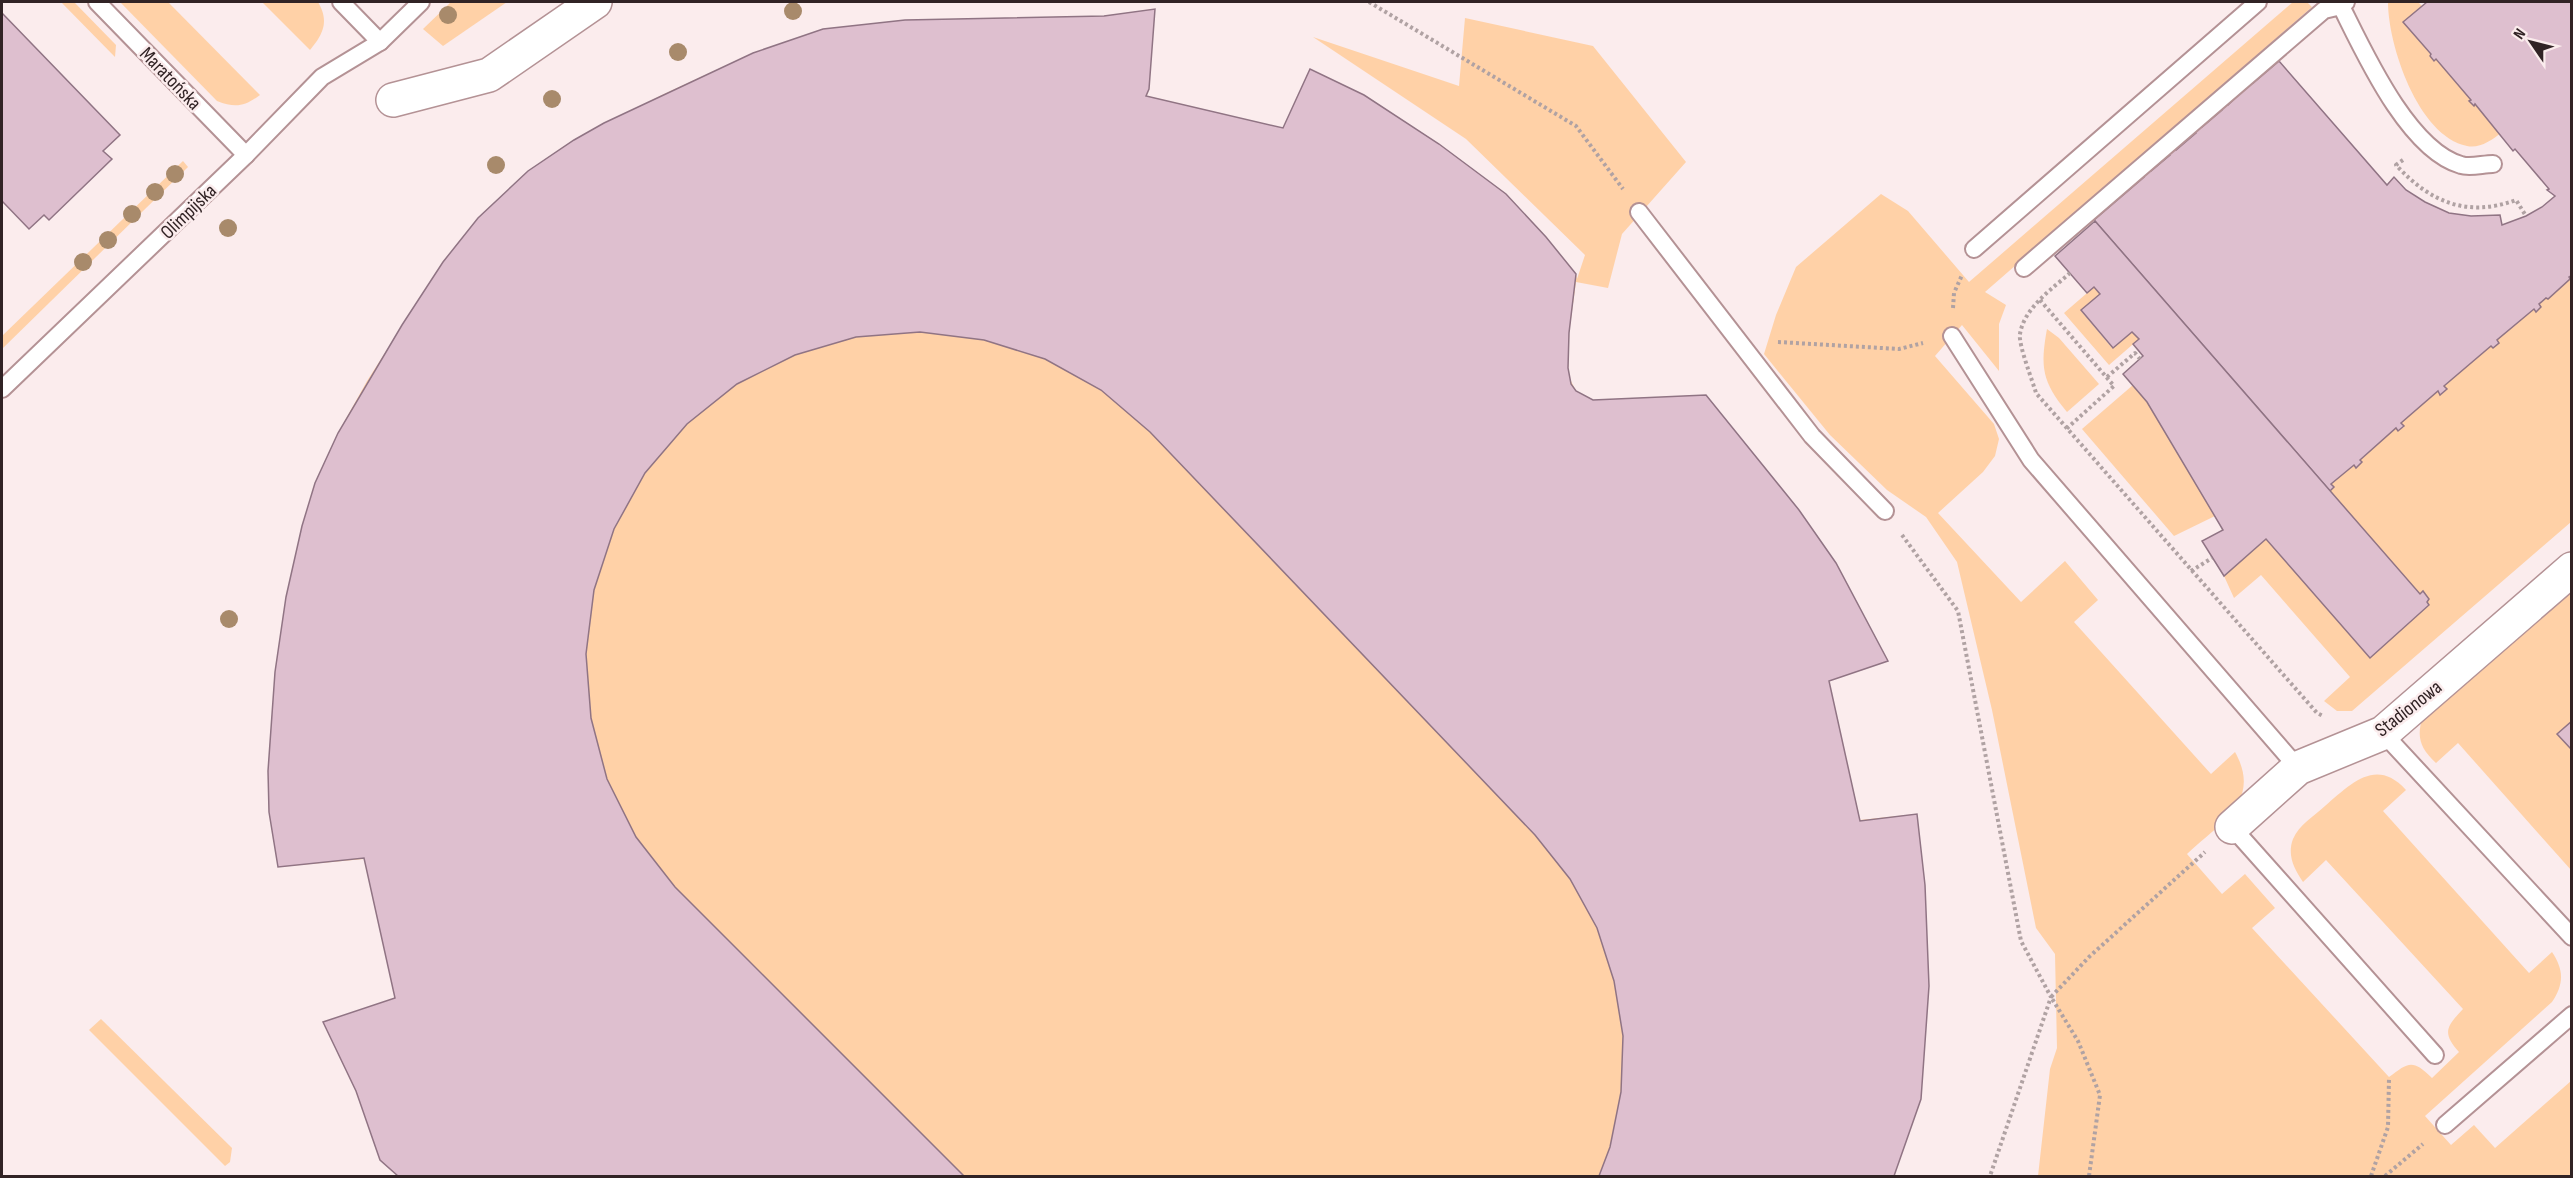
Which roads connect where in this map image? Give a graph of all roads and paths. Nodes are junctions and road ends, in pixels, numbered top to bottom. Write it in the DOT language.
graph roads {
  1 [pos="97,2"];
  2 [pos="341,2"];
  3 [pos="421,2"];
  4 [pos="595,2"];
  5 [pos="1369,2"];
  6 [pos="2258,2"];
  7 [pos="2343,4"];
  8 [pos="380,42"];
  9 [pos="393,100"];
  10 [pos="246,155"];
  11 [pos="2493,164"];
  12 [pos="1639,212"];
  13 [pos="1974,249"];
  14 [pos="2024,268"];
  15 [pos="2070,273"];
  16 [pos="2040,300"];
  17 [pos="1952,336"];
  18 [pos="1738,340"];
  19 [pos="2140,359"];
  20 [pos="2107,377"];
  21 [pos="2,390"];
  22 [pos="2066,429"];
  23 [pos="1885,511"];
  24 [pos="2212,558"];
  25 [pos="2571,569"];
  26 [pos="2191,571"];
  27 [pos="2326,718"];
  28 [pos="2383,733"];
  29 [pos="2298,768"];
  30 [pos="2232,827"];
  31 [pos="2571,937"];
  32 [pos="2051,998"];
  33 [pos="2571,1015"];
  34 [pos="2435,1055"];
  35 [pos="2389,1077"];
  36 [pos="2445,1125"];
  37 [pos="1990,1176"];
  38 [pos="2089,1176"];
  39 [pos="2371,1176"];
  40 [pos="2385,1176"];
  1 -- 10 [label="lane, Maratońska"];
  2 -- 8 [label="lane"];
  3 -- 8 [label="lane, Olimpijska"];
  4 -- 9 [label="street"];
  5 -- 12 [label="path"];
  6 -- 13 [label="lane"];
  7 -- 11 [label="lane"];
  7 -- 14 [label="lane"];
  8 -- 10 [label="lane, Olimpijska"];
  10 -- 21 [label="lane, Olimpijska"];
  12 -- 18 [label="lane"];
  13 -- 17 [label="path"];
  14 -- 16 [label="path"];
  15 -- 16 [label="path"];
  16 -- 20 [label="path"];
  16 -- 22 [label="path"];
  17 -- 18 [label="path"];
  17 -- 29 [label="lane"];
  18 -- 23 [label="lane"];
  19 -- 20 [label="path"];
  20 -- 22 [label="path"];
  22 -- 26 [label="path"];
  23 -- 32 [label="path"];
  24 -- 26 [label="path"];
  25 -- 28 [label="street, Stadionowa"];
  26 -- 27 [label="path"];
  28 -- 29 [label="street, Stadionowa"];
  28 -- 31 [label="lane"];
  29 -- 30 [label="street, Stadionowa"];
  30 -- 32 [label="path"];
  30 -- 34 [label="lane"];
  32 -- 37 [label="path"];
  32 -- 38 [label="path"];
  33 -- 36 [label="lane"];
  35 -- 39 [label="path"];
  36 -- 40 [label="path"];
}
